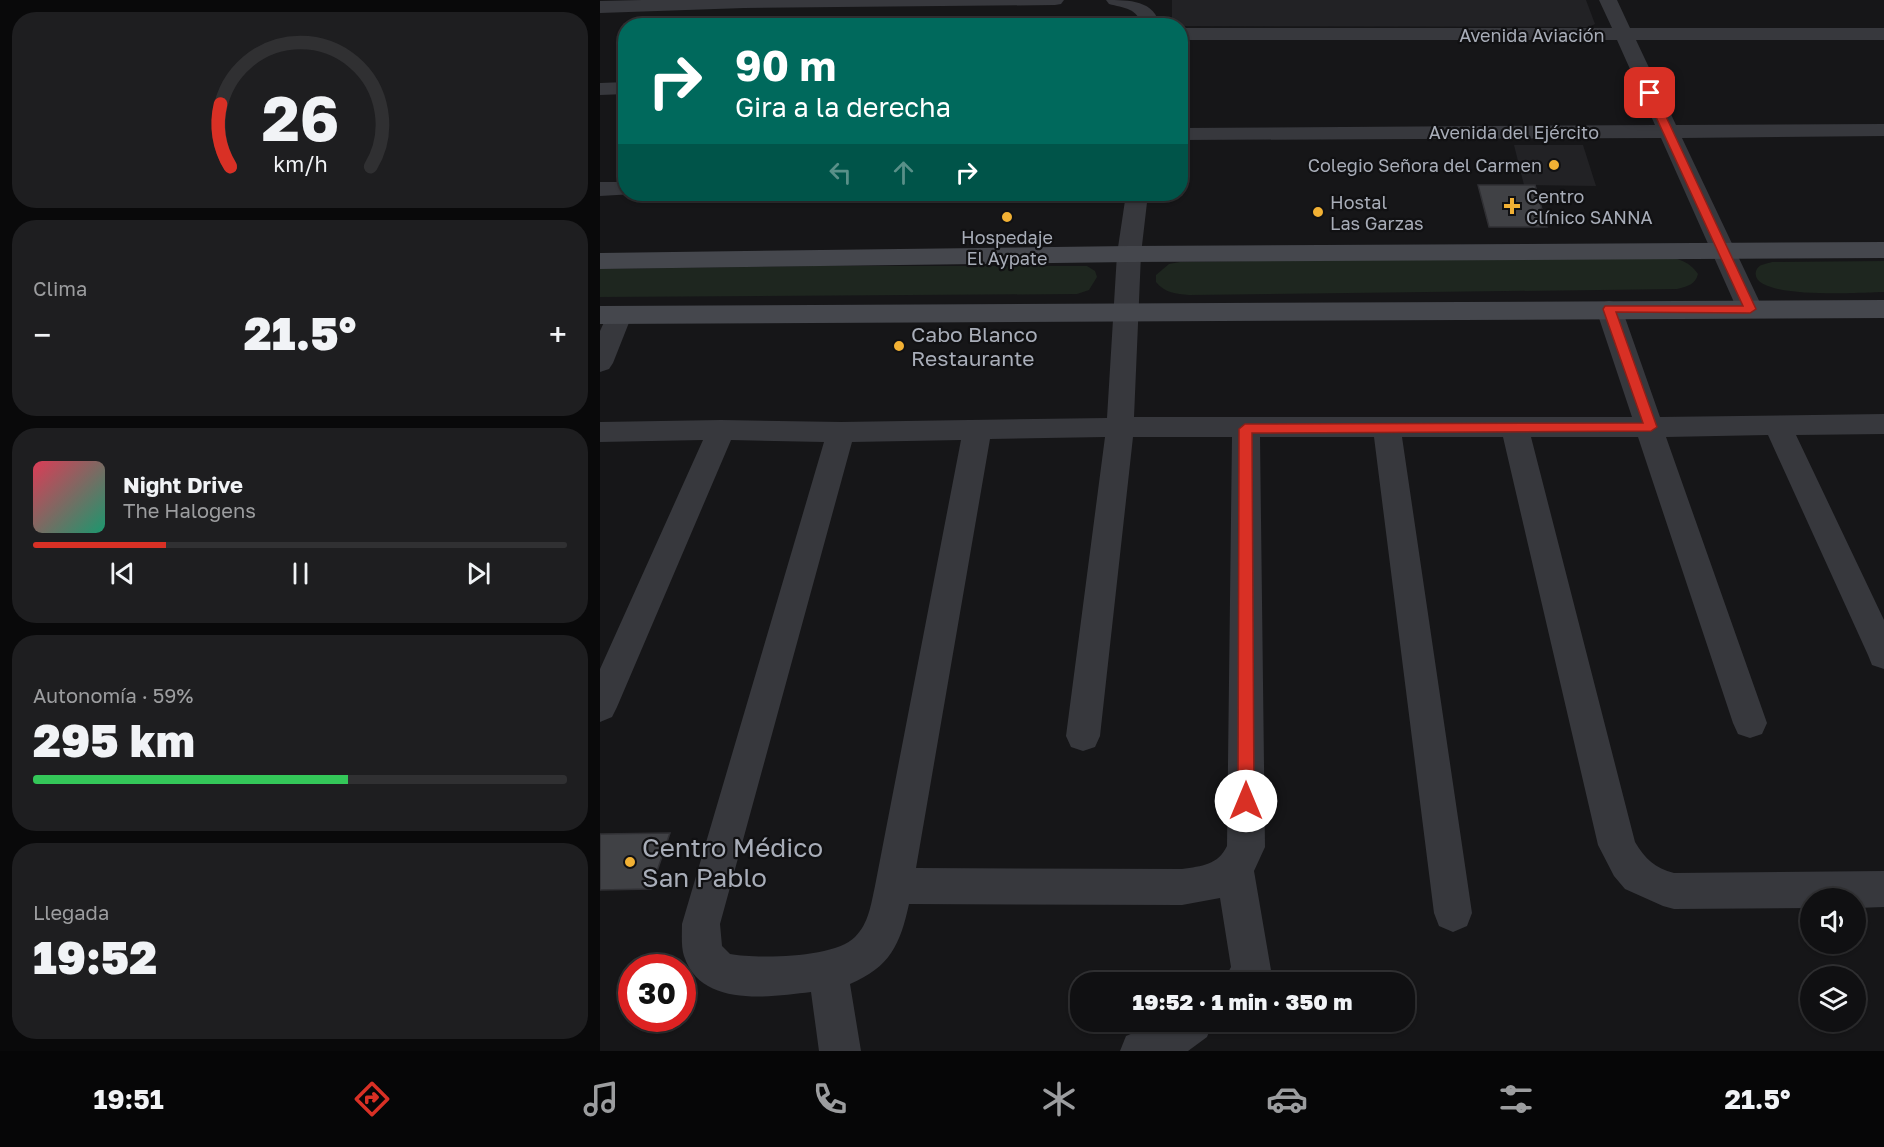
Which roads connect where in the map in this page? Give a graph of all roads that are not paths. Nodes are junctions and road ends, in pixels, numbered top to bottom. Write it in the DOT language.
graph roads {
  1 [pos="1055,0"];
  2 [pos="1115,0"];
  3 [pos="1608,0"];
  4 [pos="600,8"];
  5 [pos="1150,18"];
  6 [pos="1188,34"];
  7 [pos="1884,34"];
  8 [pos="1622,35"];
  9 [pos="618,88"];
  10 [pos="600,89"];
  11 [pos="1884,130"];
  12 [pos="1668,132"];
  13 [pos="1188,134"];
  14 [pos="600,189"];
  15 [pos="618,189"];
  16 [pos="1136,201"];
  17 [pos="1722,250"];
  18 [pos="1884,250"];
  19 [pos="1129,254"];
  20 [pos="600,261"];
  21 [pos="1609,309"];
  22 [pos="1750,309"];
  23 [pos="1884,309"];
  24 [pos="1125,314"];
  25 [pos="609,315"];
  26 [pos="600,363"];
  27 [pos="1777,424"];
  28 [pos="1884,424"];
  29 [pos="1120,427"];
  30 [pos="1651,427"];
  31 [pos="1387,428"];
  32 [pos="1515,428"];
  33 [pos="1245,429"];
  34 [pos="722,430"];
  35 [pos="977,431"];
  36 [pos="600,432"];
  37 [pos="842,432"];
  38 [pos="1884,655"];
  39 [pos="600,707"];
  40 [pos="1750,723"];
  41 [pos="1083,736"];
  42 [pos="1235,870"];
  43 [pos="894,886"];
  44 [pos="1884,889"];
  45 [pos="1453,913"];
  46 [pos="828,969"];
  47 [pos="1251,972"];
  48 [pos="1179,1032"];
  49 [pos="840,1051"];
  50 [pos="1141,1051"];
  1 -- 4 [label="street"];
  2 -- 5 [label="street"];
  3 -- 8 [label="street"];
  6 -- 8 [label="street, Avenida Aviación"];
  7 -- 8 [label="street, Avenida Aviación"];
  8 -- 12 [label="street"];
  9 -- 10 [label="street"];
  11 -- 12 [label="street, Avenida del Ejército"];
  12 -- 13 [label="street, Avenida del Ejército"];
  12 -- 17 [label="street"];
  14 -- 15 [label="street"];
  16 -- 19 [label="street"];
  17 -- 18 [label="main road"];
  17 -- 19 [label="main road"];
  17 -- 22 [label="street"];
  19 -- 20 [label="main road"];
  19 -- 24 [label="street"];
  21 -- 22 [label="main road"];
  21 -- 24 [label="main road"];
  21 -- 30 [label="street"];
  22 -- 23 [label="main road"];
  24 -- 25 [label="main road"];
  24 -- 29 [label="street"];
  25 -- 26 [label="street"];
  27 -- 28 [label="street"];
  27 -- 30 [label="street"];
  27 -- 38 [label="street"];
  29 -- 33 [label="street"];
  29 -- 35 [label="street"];
  29 -- 41 [label="street"];
  30 -- 32 [label="street"];
  30 -- 40 [label="street"];
  31 -- 32 [label="street"];
  31 -- 33 [label="street"];
  31 -- 45 [label="street"];
  32 -- 44 [label="street"];
  33 -- 42 [label="street"];
  34 -- 36 [label="street"];
  34 -- 37 [label="street"];
  34 -- 39 [label="street"];
  35 -- 37 [label="street"];
  35 -- 43 [label="street"];
  37 -- 46 [label="street"];
  42 -- 43 [label="street"];
  42 -- 47 [label="street"];
  43 -- 46 [label="street"];
  46 -- 49 [label="street"];
  48 -- 50 [label="street"];
}
